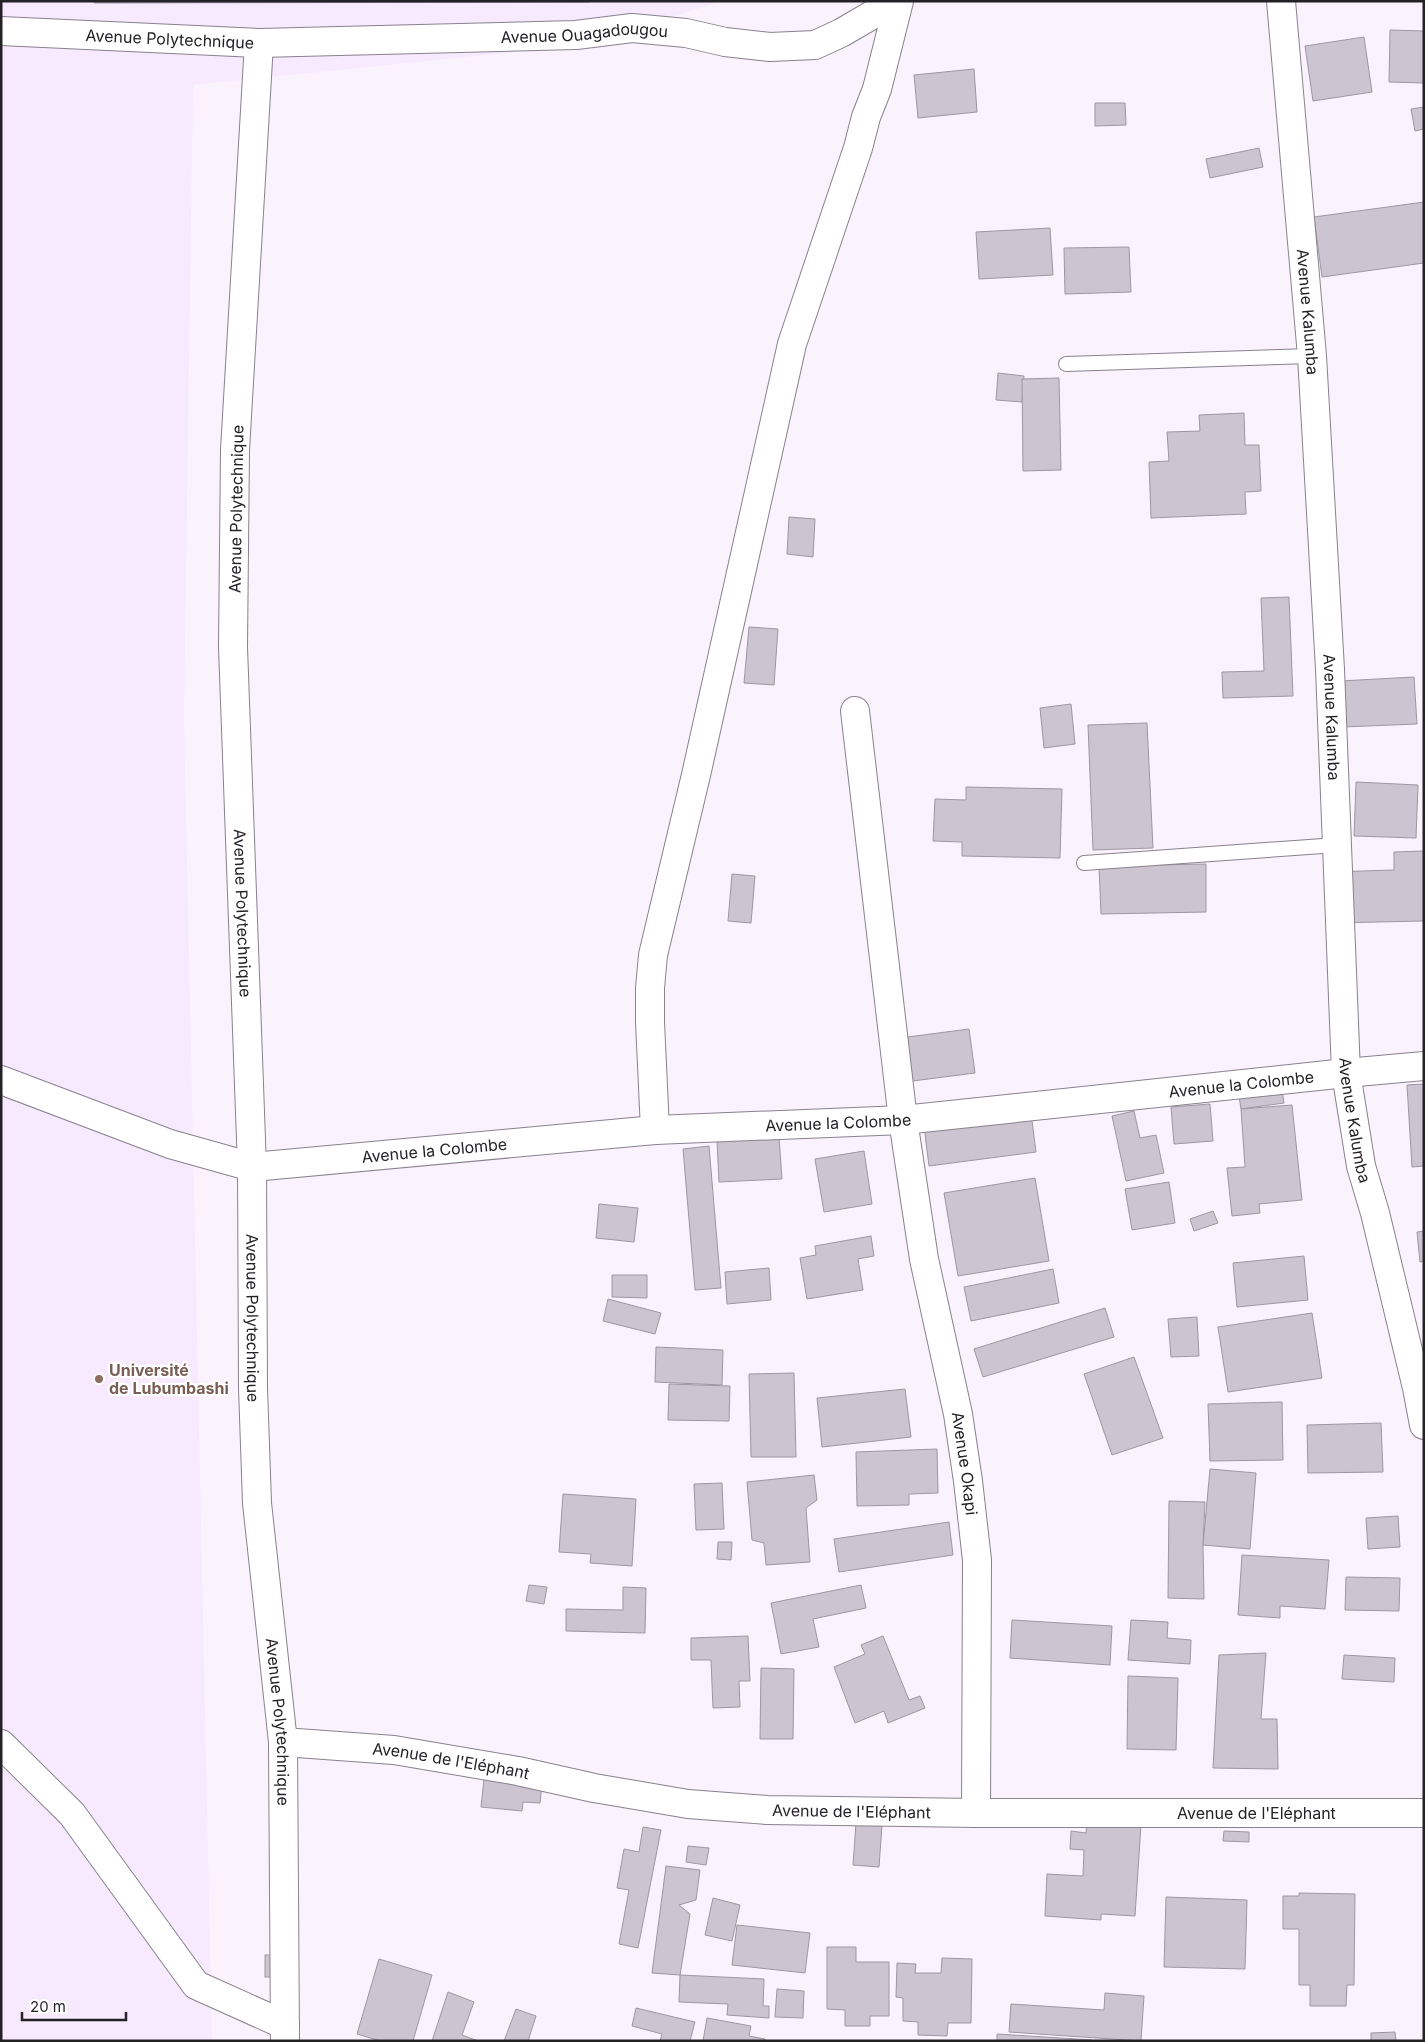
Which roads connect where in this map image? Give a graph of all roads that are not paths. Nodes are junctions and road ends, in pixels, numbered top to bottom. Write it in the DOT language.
graph roads {
  1 [pos="897,1"];
  2 [pos="1281,1"];
  3 [pos="1,31"];
  4 [pos="259,44"];
  5 [pos="1312,356"];
  6 [pos="1066,364"];
  7 [pos="855,711"];
  8 [pos="1337,845"];
  9 [pos="1084,863"];
  10 [pos="1424,1066"];
  11 [pos="1346,1073"];
  12 [pos="1,1080"];
  13 [pos="903,1120"];
  14 [pos="654,1130"];
  15 [pos="252,1167"];
  16 [pos="1424,1426"];
  17 [pos="283,1742"];
  18 [pos="1,1744"];
  19 [pos="976,1812"];
  20 [pos="1424,1812"];
  21 [pos="285,2033"];
  1 -- 4 [label="street, Avenue Ouagadougou"];
  1 -- 14 [label="street"];
  2 -- 5 [label="street, Avenue Kalumba"];
  3 -- 4 [label="street, Avenue Polytechnique"];
  4 -- 15 [label="street, Avenue Polytechnique"];
  5 -- 6 [label="lane"];
  5 -- 8 [label="street, Avenue Kalumba"];
  7 -- 13 [label="street, Avenue Okapi"];
  8 -- 9 [label="lane"];
  8 -- 11 [label="street, Avenue Kalumba"];
  10 -- 11 [label="street, Avenue la Colombe"];
  11 -- 13 [label="street, Avenue la Colombe"];
  11 -- 16 [label="street, Avenue Kalumba"];
  12 -- 15 [label="street"];
  13 -- 14 [label="street, Avenue la Colombe"];
  13 -- 19 [label="street, Avenue Okapi"];
  14 -- 15 [label="street, Avenue la Colombe"];
  15 -- 17 [label="street, Avenue Polytechnique"];
  17 -- 19 [label="street, Avenue de l'Eléphant"];
  17 -- 21 [label="street, Avenue Polytechnique"];
  18 -- 21 [label="street"];
  19 -- 20 [label="street, Avenue de l'Eléphant"];
}
